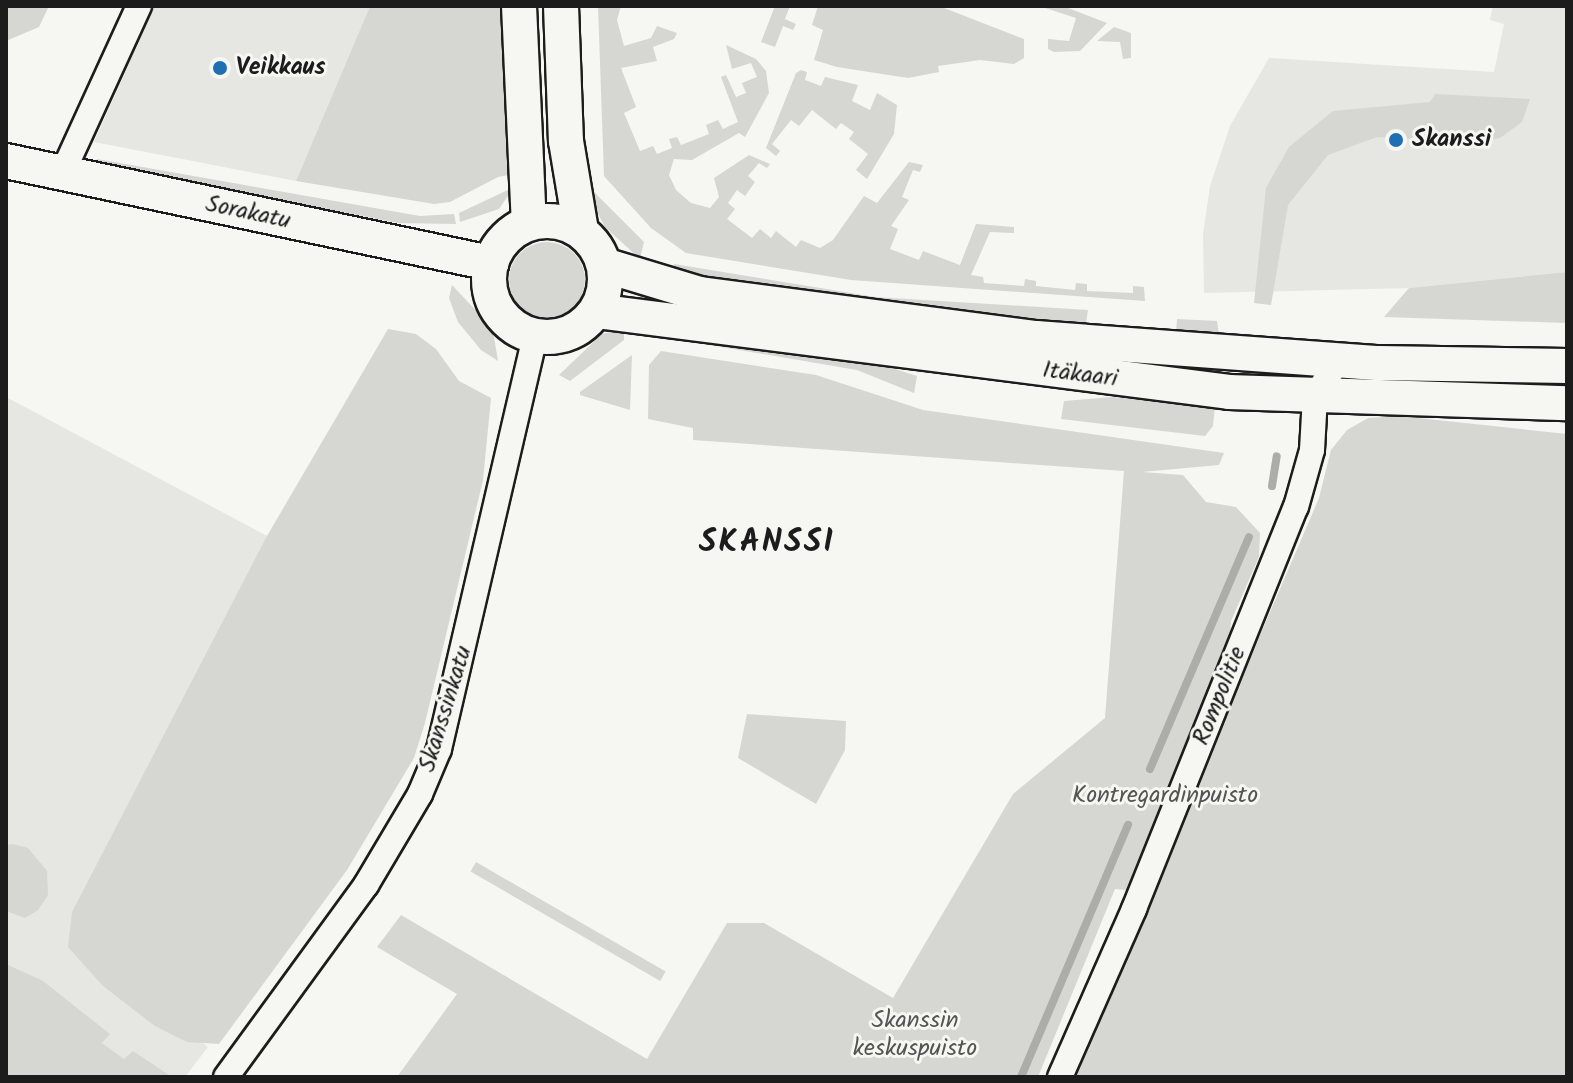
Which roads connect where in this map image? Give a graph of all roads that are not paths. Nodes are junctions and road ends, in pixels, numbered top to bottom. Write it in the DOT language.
graph roads {
  1 [pos="139,6"];
  2 [pos="519,6"];
  3 [pos="561,6"];
  4 [pos="6,161"];
  5 [pos="62,174"];
  6 [pos="529,223"];
  7 [pos="581,231"];
  8 [pos="491,263"];
  9 [pos="604,265"];
  10 [pos="596,311"];
  11 [pos="535,336"];
  12 [pos="1290,358"];
  13 [pos="1338,361"];
  14 [pos="1567,366"];
  15 [pos="1315,396"];
  16 [pos="1567,403"];
  17 [pos="226,1077"];
  18 [pos="1060,1077"];
  1 -- 5 [label="street"];
  2 -- 6 [label="street"];
  3 -- 7 [label="street"];
  4 -- 5 [label="street, Sorakatu"];
  5 -- 8 [label="street, Sorakatu"];
  6 -- 7 [label="street"];
  6 -- 8 [label="street"];
  7 -- 9 [label="street"];
  8 -- 11 [label="street"];
  9 -- 10 [label="street"];
  9 -- 12 [label="street, Itäkaari"];
  10 -- 11 [label="street"];
  10 -- 15 [label="street, Itäkaari"];
  11 -- 17 [label="street, Skanssinkatu"];
  12 -- 13 [label="street, Itäkaari"];
  12 -- 15 [label="street"];
  13 -- 14 [label="street, Itäkaari"];
  13 -- 15 [label="street"];
  15 -- 16 [label="street, Itäkaari"];
  15 -- 18 [label="street, Rompolitie"];
}
